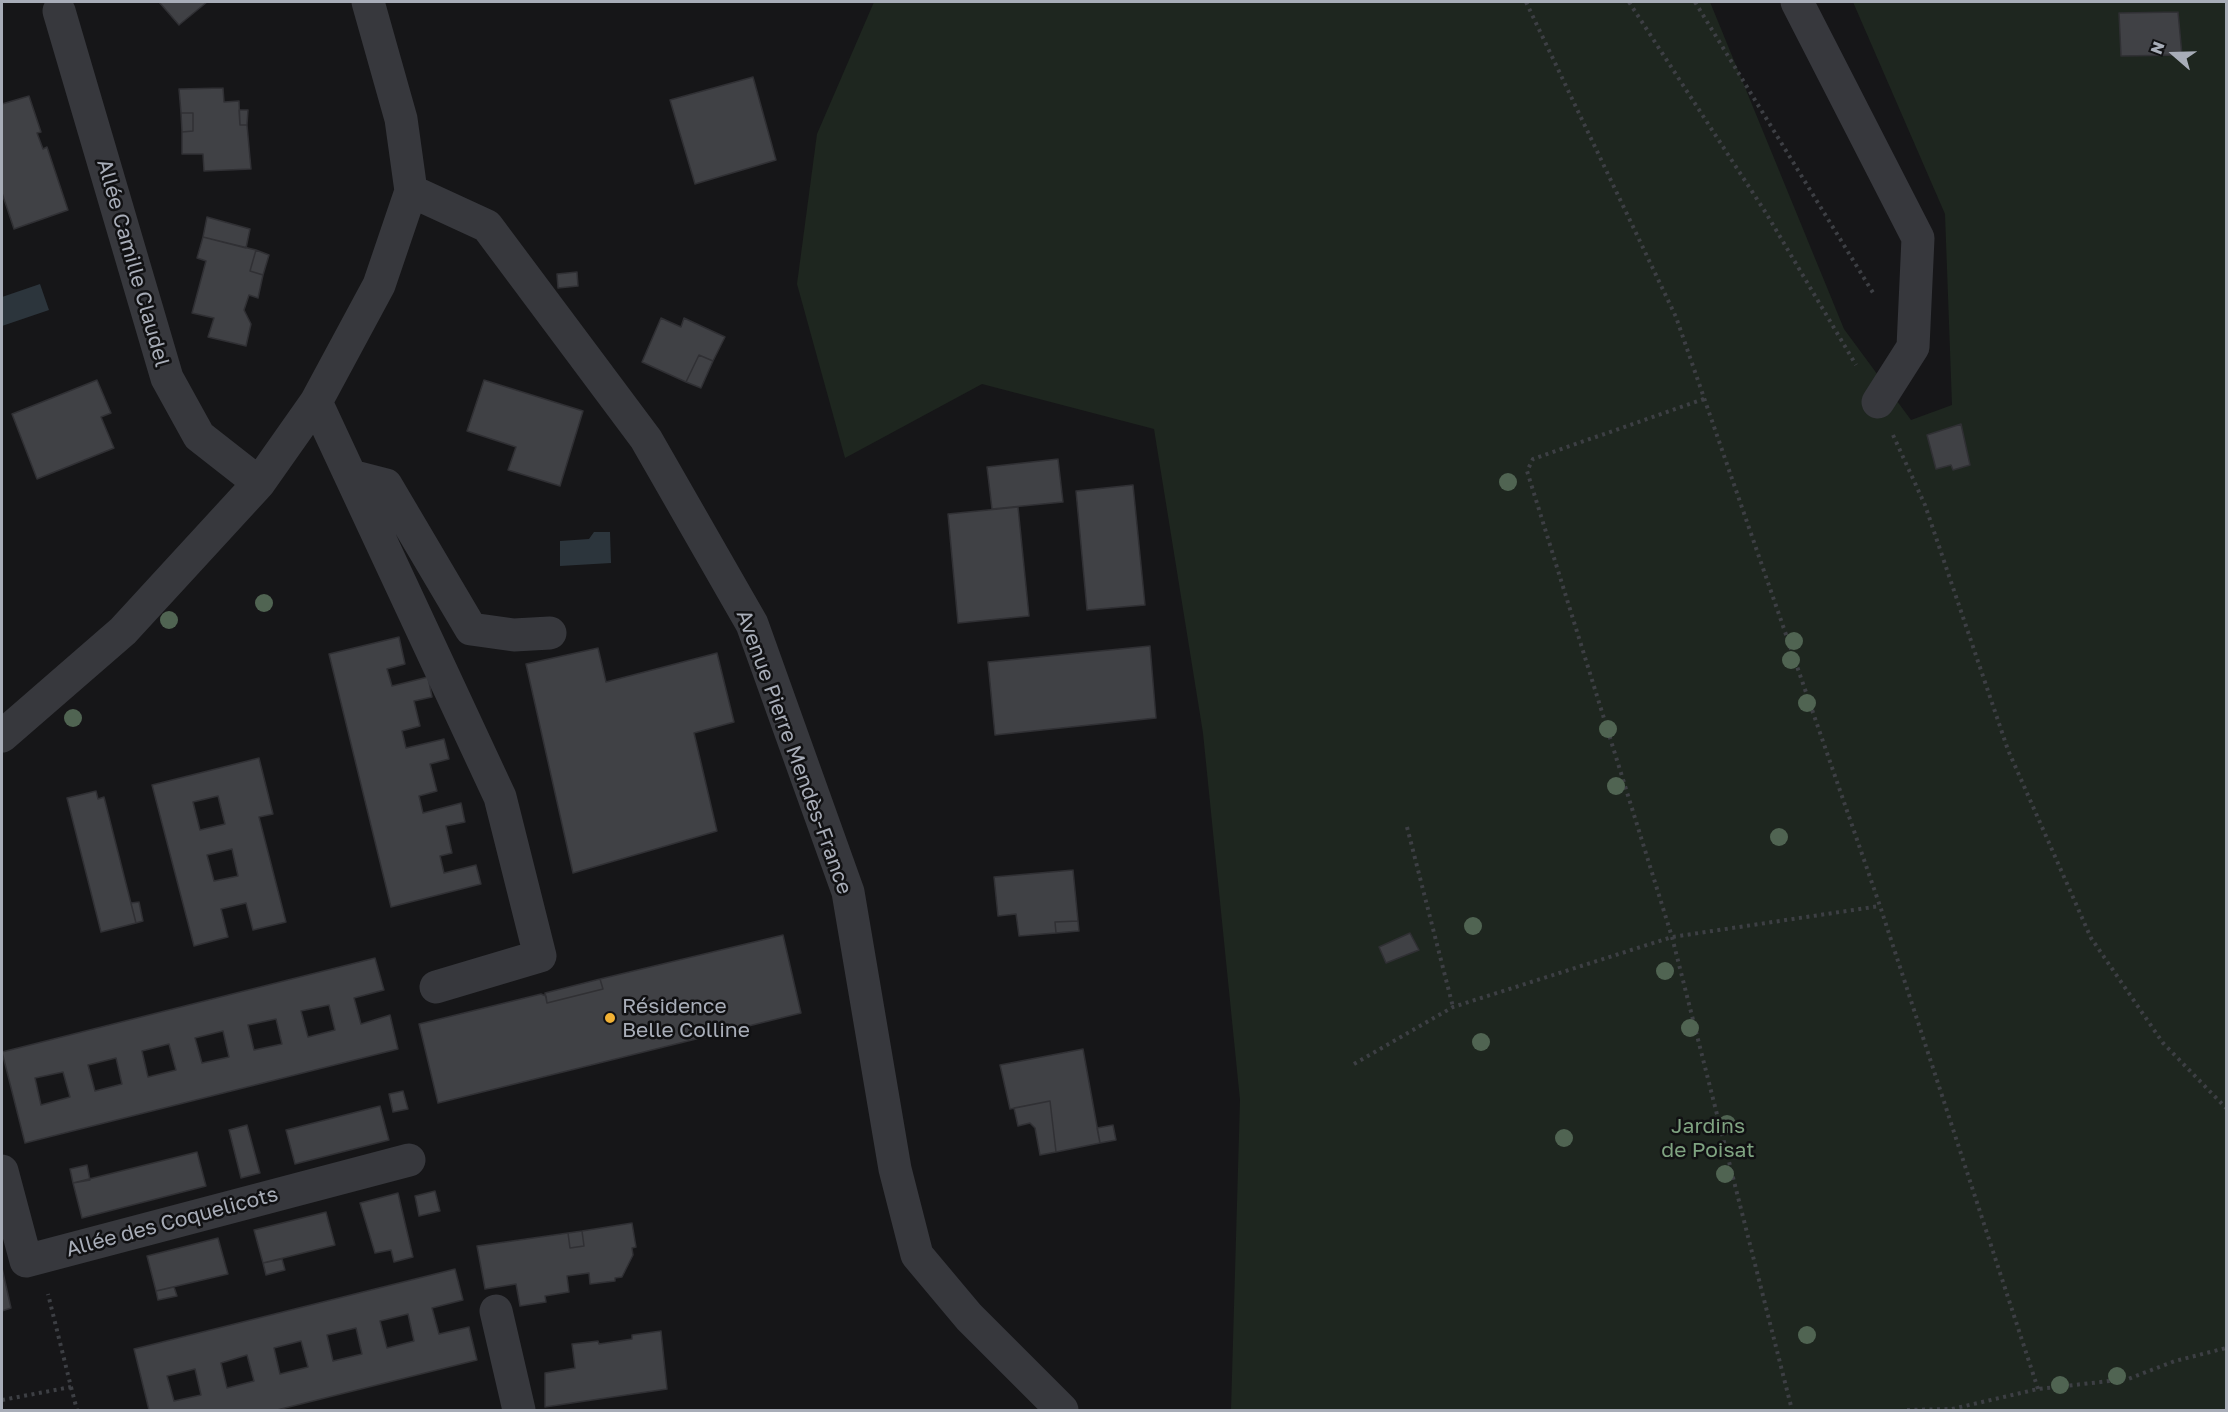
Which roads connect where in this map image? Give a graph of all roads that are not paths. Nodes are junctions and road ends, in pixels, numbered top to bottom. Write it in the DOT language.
graph roads {
  1 [pos="368,2"];
  2 [pos="1797,2"];
  3 [pos="59,11"];
  4 [pos="411,191"];
  5 [pos="316,402"];
  6 [pos="1878,402"];
  7 [pos="351,476"];
  8 [pos="259,483"];
  9 [pos="550,633"];
  10 [pos="2,736"];
  11 [pos="436,987"];
  12 [pos="408,1160"];
  13 [pos="2,1171"];
  14 [pos="496,1311"];
  15 [pos="519,1410"];
  16 [pos="1062,1410"];
  1 -- 4 [label="street"];
  2 -- 6 [label="street"];
  3 -- 8 [label="street, Allée Camille Claudel"];
  4 -- 5 [label="street"];
  4 -- 16 [label="street, Avenue Pierre Mendès-France"];
  5 -- 7 [label="street"];
  5 -- 8 [label="street"];
  7 -- 9 [label="street"];
  7 -- 11 [label="street"];
  8 -- 10 [label="street"];
  12 -- 13 [label="street, Allée des Coquelicots"];
  14 -- 15 [label="street"];
}
